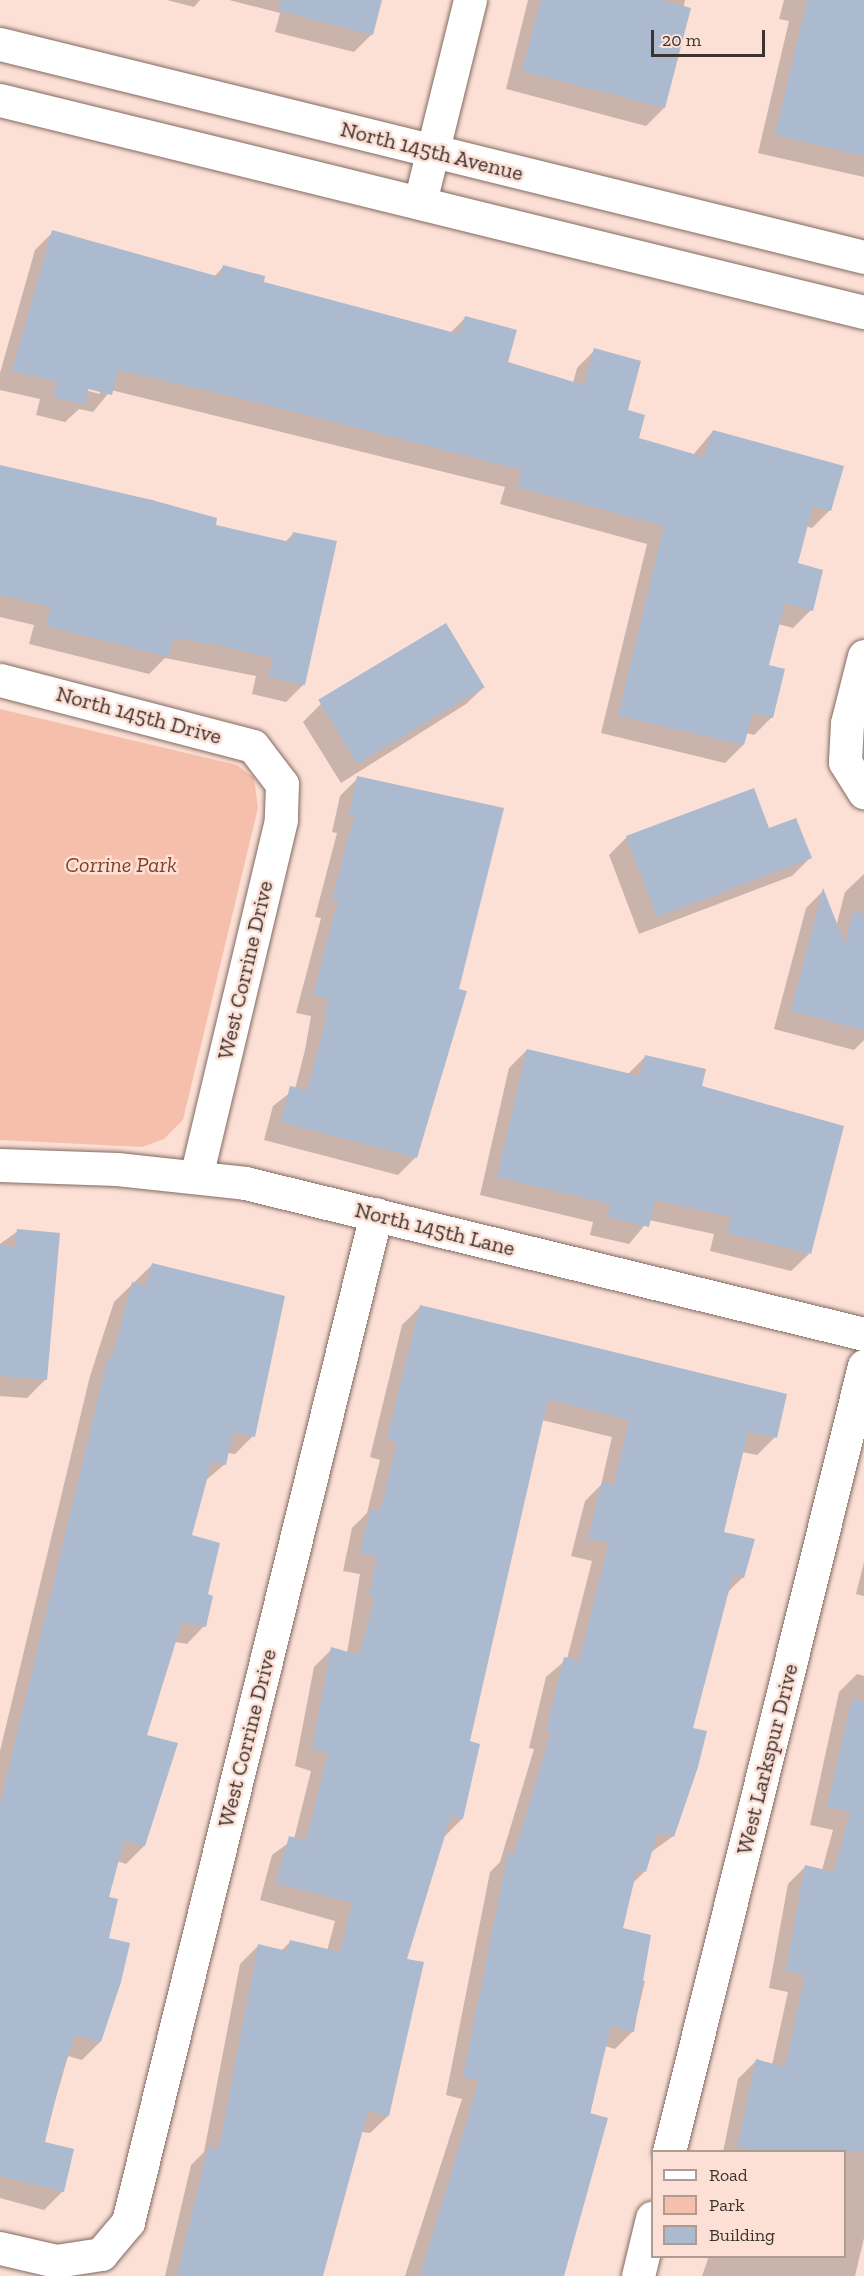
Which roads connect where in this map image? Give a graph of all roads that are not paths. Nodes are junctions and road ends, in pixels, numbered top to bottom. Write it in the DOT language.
graph roads {
  1 [pos="470,0"];
  2 [pos="8,46"];
  3 [pos="1,104"];
  4 [pos="433,152"];
  5 [pos="420,202"];
  6 [pos="864,257"];
  7 [pos="864,312"];
  8 [pos="864,657"];
  9 [pos="0,680"];
  10 [pos="272,765"];
  11 [pos="864,792"];
  12 [pos="0,1165"];
  13 [pos="196,1176"];
  14 [pos="376,1214"];
  15 [pos="864,1334"];
  16 [pos="864,1366"];
  17 [pos="669,2150"];
  18 [pos="651,2222"];
  19 [pos="0,2248"];
  20 [pos="638,2276"];
  1 -- 4 [label="street"];
  2 -- 3 [label="street"];
  2 -- 4 [label="street, North 145th Avenue"];
  3 -- 5 [label="street"];
  4 -- 5 [label="street"];
  4 -- 6 [label="street, North 145th Avenue"];
  5 -- 7 [label="street"];
  8 -- 11 [label="street"];
  9 -- 10 [label="street, North 145th Drive"];
  10 -- 13 [label="street, West Corrine Drive"];
  12 -- 13 [label="street, North 145th Lane"];
  13 -- 14 [label="street, North 145th Lane"];
  14 -- 15 [label="street, North 145th Lane"];
  14 -- 19 [label="street, West Corrine Drive"];
  16 -- 17 [label="street, West Larkspur Drive"];
  18 -- 20 [label="street"];
}
